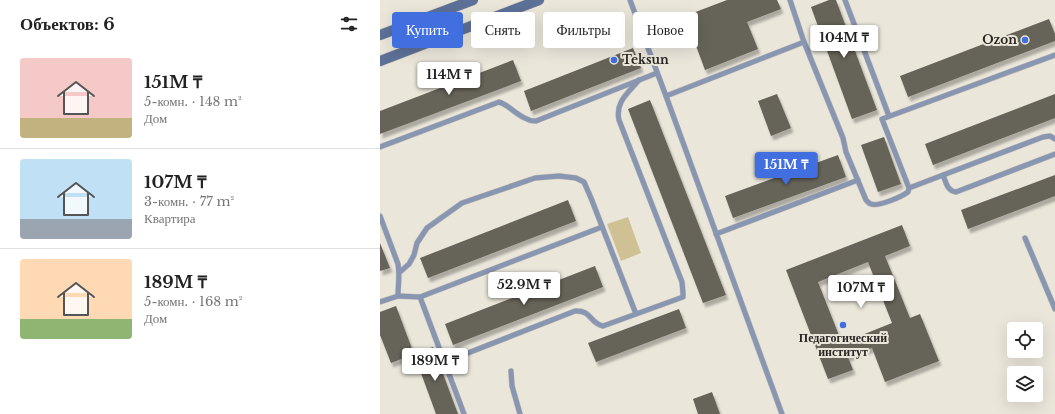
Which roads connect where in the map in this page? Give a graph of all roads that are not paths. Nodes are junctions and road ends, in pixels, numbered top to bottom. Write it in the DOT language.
graph roads {
  1 [pos="473,0"];
  2 [pos="538,0"];
  3 [pos="630,0"];
  4 [pos="790,0"];
  5 [pos="845,0"];
  6 [pos="380,35"];
  7 [pos="804,42"];
  8 [pos="1055,55"];
  9 [pos="380,61"];
  10 [pos="657,74"];
  11 [pos="639,80"];
  12 [pos="666,96"];
  13 [pos="890,116"];
  14 [pos="1055,139"];
  15 [pos="380,147"];
  16 [pos="1055,154"];
  17 [pos="943,175"];
  18 [pos="858,180"];
  19 [pos="908,188"];
  20 [pos="380,216"];
  21 [pos="602,227"];
  22 [pos="716,234"];
  23 [pos="1025,238"];
  24 [pos="400,272"];
  25 [pos="398,296"];
  26 [pos="420,297"];
  27 [pos="380,302"];
  28 [pos="1055,309"];
  29 [pos="636,314"];
  30 [pos="445,362"];
  31 [pos="512,371"];
  32 [pos="464,414"];
  33 [pos="520,414"];
  34 [pos="782,414"];
  1 -- 6 [label="main road"];
  2 -- 9 [label="main road"];
  3 -- 10 [label="lane"];
  4 -- 7 [label="lane"];
  5 -- 13 [label="lane"];
  7 -- 12 [label="lane"];
  7 -- 18 [label="lane"];
  8 -- 13 [label="lane"];
  10 -- 11 [label="lane"];
  10 -- 12 [label="lane"];
  11 -- 15 [label="lane"];
  11 -- 29 [label="lane"];
  12 -- 22 [label="lane"];
  13 -- 19 [label="lane"];
  14 -- 17 [label="lane"];
  16 -- 17 [label="lane"];
  17 -- 19 [label="lane"];
  18 -- 19 [label="lane"];
  18 -- 22 [label="lane"];
  20 -- 24 [label="lane"];
  21 -- 24 [label="lane"];
  21 -- 26 [label="lane"];
  21 -- 29 [label="lane"];
  22 -- 34 [label="lane"];
  23 -- 28 [label="lane"];
  24 -- 25 [label="lane"];
  25 -- 26 [label="lane"];
  25 -- 27 [label="lane"];
  26 -- 30 [label="lane"];
  29 -- 30 [label="lane"];
  30 -- 32 [label="lane"];
  31 -- 33 [label="lane"];
}
